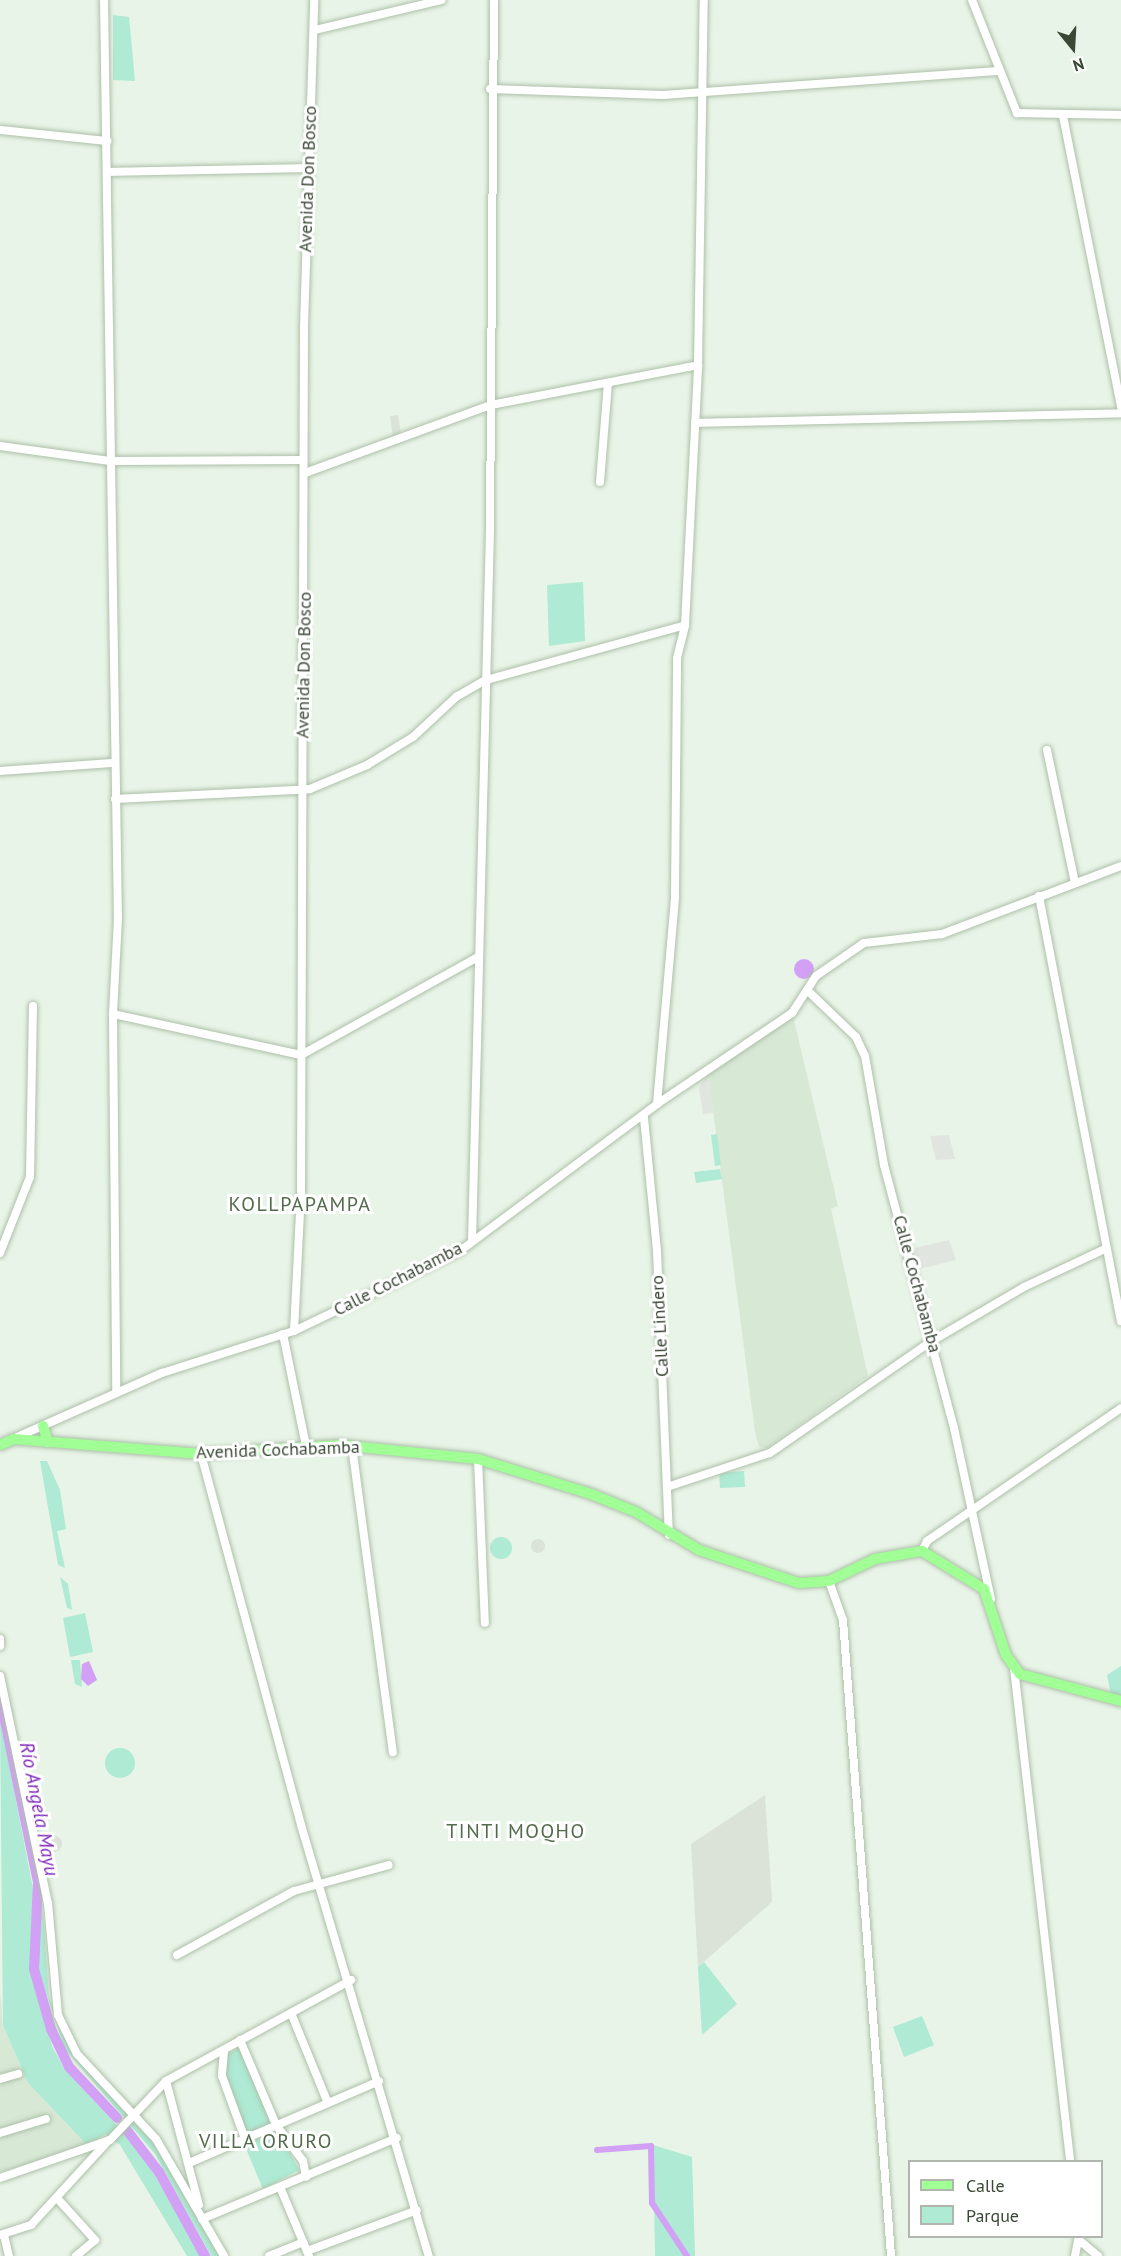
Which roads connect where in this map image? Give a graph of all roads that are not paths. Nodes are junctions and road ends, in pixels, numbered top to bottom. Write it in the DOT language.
graph roads {
  1 [pos="105,0"];
  2 [pos="314,0"];
  3 [pos="442,0"];
  4 [pos="494,0"];
  5 [pos="704,0"];
  6 [pos="972,0"];
  7 [pos="315,30"];
  8 [pos="998,71"];
  9 [pos="490,89"];
  10 [pos="699,93"];
  11 [pos="1063,116"];
  12 [pos="1121,116"];
  13 [pos="0,130"];
  14 [pos="107,141"];
  15 [pos="307,168"];
  16 [pos="107,172"];
  17 [pos="698,365"];
  18 [pos="608,383"];
  19 [pos="491,405"];
  20 [pos="1121,407"];
  21 [pos="1121,413"];
  22 [pos="695,423"];
  23 [pos="0,446"];
  24 [pos="303,460"];
  25 [pos="110,461"];
  26 [pos="305,473"];
  27 [pos="600,482"];
  28 [pos="686,625"];
  29 [pos="486,680"];
  30 [pos="1047,750"];
  31 [pos="112,764"];
  32 [pos="0,771"];
  33 [pos="302,791"];
  34 [pos="115,799"];
  35 [pos="1121,866"];
  36 [pos="1075,883"];
  37 [pos="1039,896"];
  38 [pos="478,957"];
  39 [pos="807,990"];
  40 [pos="33,1006"];
  41 [pos="113,1014"];
  42 [pos="301,1055"];
  43 [pos="657,1104"];
  44 [pos="644,1118"];
  45 [pos="472,1240"];
  46 [pos="1105,1249"];
  47 [pos="0,1253"];
  48 [pos="1121,1321"];
  49 [pos="294,1331"];
  50 [pos="283,1334"];
  51 [pos="932,1341"];
  52 [pos="116,1391"];
  53 [pos="1121,1408"];
  54 [pos="43,1426"];
  55 [pos="14,1439"];
  56 [pos="48,1442"];
  57 [pos="0,1445"];
  58 [pos="306,1446"];
  59 [pos="352,1446"];
  60 [pos="201,1454"];
  61 [pos="478,1459"];
  62 [pos="670,1485"];
  63 [pos="971,1510"];
  64 [pos="669,1535"];
  65 [pos="922,1551"];
  66 [pos="830,1581"];
  67 [pos="991,1599"];
  68 [pos="485,1623"];
  69 [pos="0,1639"];
  70 [pos="0,1646"];
  71 [pos="1014,1668"];
  72 [pos="0,1676"];
  73 [pos="1121,1701"];
  74 [pos="393,1752"];
  75 [pos="389,1865"];
  76 [pos="321,1881"];
  77 [pos="177,1955"];
  78 [pos="351,1980"];
  79 [pos="291,2013"];
  80 [pos="240,2040"];
  81 [pos="224,2050"];
  82 [pos="18,2074"];
  83 [pos="0,2079"];
  84 [pos="166,2081"];
  85 [pos="379,2081"];
  86 [pos="328,2103"];
  87 [pos="132,2114"];
  88 [pos="46,2119"];
  89 [pos="276,2125"];
  90 [pos="0,2133"];
  91 [pos="397,2138"];
  92 [pos="245,2139"];
  93 [pos="110,2140"];
  94 [pos="1070,2160"];
  95 [pos="189,2163"];
  96 [pos="306,2177"];
  97 [pos="0,2178"];
  98 [pos="280,2187"];
  99 [pos="57,2198"];
  100 [pos="417,2210"];
  101 [pos="202,2219"];
  102 [pos="2,2235"];
  103 [pos="1079,2238"];
  104 [pos="303,2242"];
  105 [pos="308,2254"];
  106 [pos="9,2256"];
  107 [pos="76,2256"];
  108 [pos="224,2256"];
  109 [pos="269,2256"];
  110 [pos="429,2256"];
  111 [pos="891,2256"];
  112 [pos="1075,2256"];
  113 [pos="1098,2256"];
  1 -- 14 [label="street"];
  2 -- 7 [label="street, Avenida Don Bosco"];
  3 -- 7 [label="street"];
  4 -- 9 [label="street"];
  5 -- 10 [label="street"];
  6 -- 8 [label="street"];
  7 -- 15 [label="street, Avenida Don Bosco"];
  8 -- 10 [label="street"];
  8 -- 11 [label="street"];
  9 -- 10 [label="street"];
  9 -- 19 [label="street"];
  10 -- 17 [label="street"];
  11 -- 12 [label="street"];
  11 -- 20 [label="street"];
  13 -- 14 [label="street"];
  14 -- 16 [label="street"];
  15 -- 16 [label="street"];
  15 -- 24 [label="street, Avenida Don Bosco"];
  16 -- 25 [label="street"];
  17 -- 18 [label="street"];
  17 -- 22 [label="street"];
  18 -- 19 [label="street"];
  18 -- 27 [label="street"];
  19 -- 26 [label="street"];
  19 -- 29 [label="street"];
  21 -- 22 [label="street"];
  22 -- 28 [label="street"];
  23 -- 25 [label="street"];
  24 -- 25 [label="street"];
  24 -- 26 [label="street, Avenida Don Bosco"];
  25 -- 31 [label="street"];
  26 -- 33 [label="street, Avenida Don Bosco"];
  28 -- 29 [label="street"];
  28 -- 43 [label="street"];
  29 -- 33 [label="street"];
  29 -- 38 [label="street"];
  30 -- 36 [label="street"];
  31 -- 32 [label="street"];
  31 -- 34 [label="street"];
  33 -- 34 [label="street"];
  33 -- 42 [label="street, Avenida Don Bosco"];
  34 -- 41 [label="street"];
  35 -- 36 [label="street, Calle Cochabamba"];
  36 -- 37 [label="street, Calle Cochabamba"];
  37 -- 39 [label="street, Calle Cochabamba"];
  37 -- 46 [label="street"];
  38 -- 42 [label="street"];
  38 -- 45 [label="street"];
  39 -- 43 [label="street, Calle Cochabamba"];
  39 -- 51 [label="street, Calle Cochabamba"];
  40 -- 47 [label="street"];
  41 -- 42 [label="street"];
  41 -- 52 [label="street"];
  42 -- 49 [label="street, Avenida Don Bosco"];
  43 -- 44 [label="street, Calle Cochabamba"];
  44 -- 45 [label="street, Calle Cochabamba"];
  44 -- 62 [label="street, Calle Lindero"];
  45 -- 49 [label="street, Calle Cochabamba"];
  46 -- 48 [label="street"];
  46 -- 51 [label="street"];
  49 -- 50 [label="street, Calle Cochabamba"];
  50 -- 52 [label="street, Calle Cochabamba"];
  50 -- 58 [label="street"];
  51 -- 62 [label="street"];
  51 -- 63 [label="street, Calle Cochabamba"];
  52 -- 54 [label="street, Calle Cochabamba"];
  53 -- 63 [label="street"];
  54 -- 55 [label="street, Calle Cochabamba"];
  54 -- 56 [label="main road"];
  55 -- 56 [label="main road, Avenida Cochabamba"];
  55 -- 57 [label="main road, Calle Cochabamba"];
  56 -- 60 [label="main road, Avenida Cochabamba"];
  58 -- 59 [label="main road, Avenida Cochabamba"];
  58 -- 60 [label="main road, Avenida Cochabamba"];
  59 -- 61 [label="main road, Avenida Cochabamba"];
  59 -- 74 [label="street"];
  60 -- 76 [label="street"];
  61 -- 64 [label="main road, Avenida Cochabamba"];
  61 -- 68 [label="street"];
  62 -- 64 [label="street, Calle Lindero"];
  63 -- 65 [label="street"];
  63 -- 67 [label="street, Calle Cochabamba"];
  64 -- 66 [label="main road, Avenida Cochabamba"];
  65 -- 66 [label="main road, Avenida Cochabamba"];
  65 -- 67 [label="main road"];
  66 -- 111 [label="street"];
  67 -- 71 [label="main road"];
  69 -- 70 [label="street"];
  71 -- 73 [label="main road"];
  71 -- 94 [label="street"];
  72 -- 87 [label="street"];
  75 -- 76 [label="street"];
  76 -- 77 [label="street"];
  76 -- 78 [label="street"];
  78 -- 79 [label="street"];
  78 -- 85 [label="street"];
  79 -- 80 [label="street"];
  79 -- 86 [label="street"];
  80 -- 81 [label="street"];
  80 -- 89 [label="street"];
  81 -- 84 [label="street"];
  81 -- 92 [label="street"];
  82 -- 83 [label="street"];
  84 -- 87 [label="street"];
  84 -- 95 [label="street"];
  85 -- 86 [label="street"];
  85 -- 91 [label="street"];
  86 -- 89 [label="street"];
  87 -- 93 [label="street"];
  87 -- 101 [label="street"];
  88 -- 90 [label="street"];
  89 -- 92 [label="street"];
  89 -- 96 [label="street"];
  91 -- 96 [label="street"];
  91 -- 100 [label="street"];
  92 -- 95 [label="street"];
  93 -- 97 [label="street"];
  93 -- 99 [label="street"];
  95 -- 101 [label="street"];
  96 -- 98 [label="street"];
  98 -- 101 [label="street"];
  98 -- 104 [label="street"];
  99 -- 102 [label="street"];
  99 -- 107 [label="street"];
  100 -- 105 [label="street"];
  100 -- 110 [label="street"];
  101 -- 108 [label="street"];
  102 -- 106 [label="street"];
  103 -- 112 [label="street"];
  103 -- 113 [label="street"];
  104 -- 105 [label="street"];
  104 -- 109 [label="street"];
}
